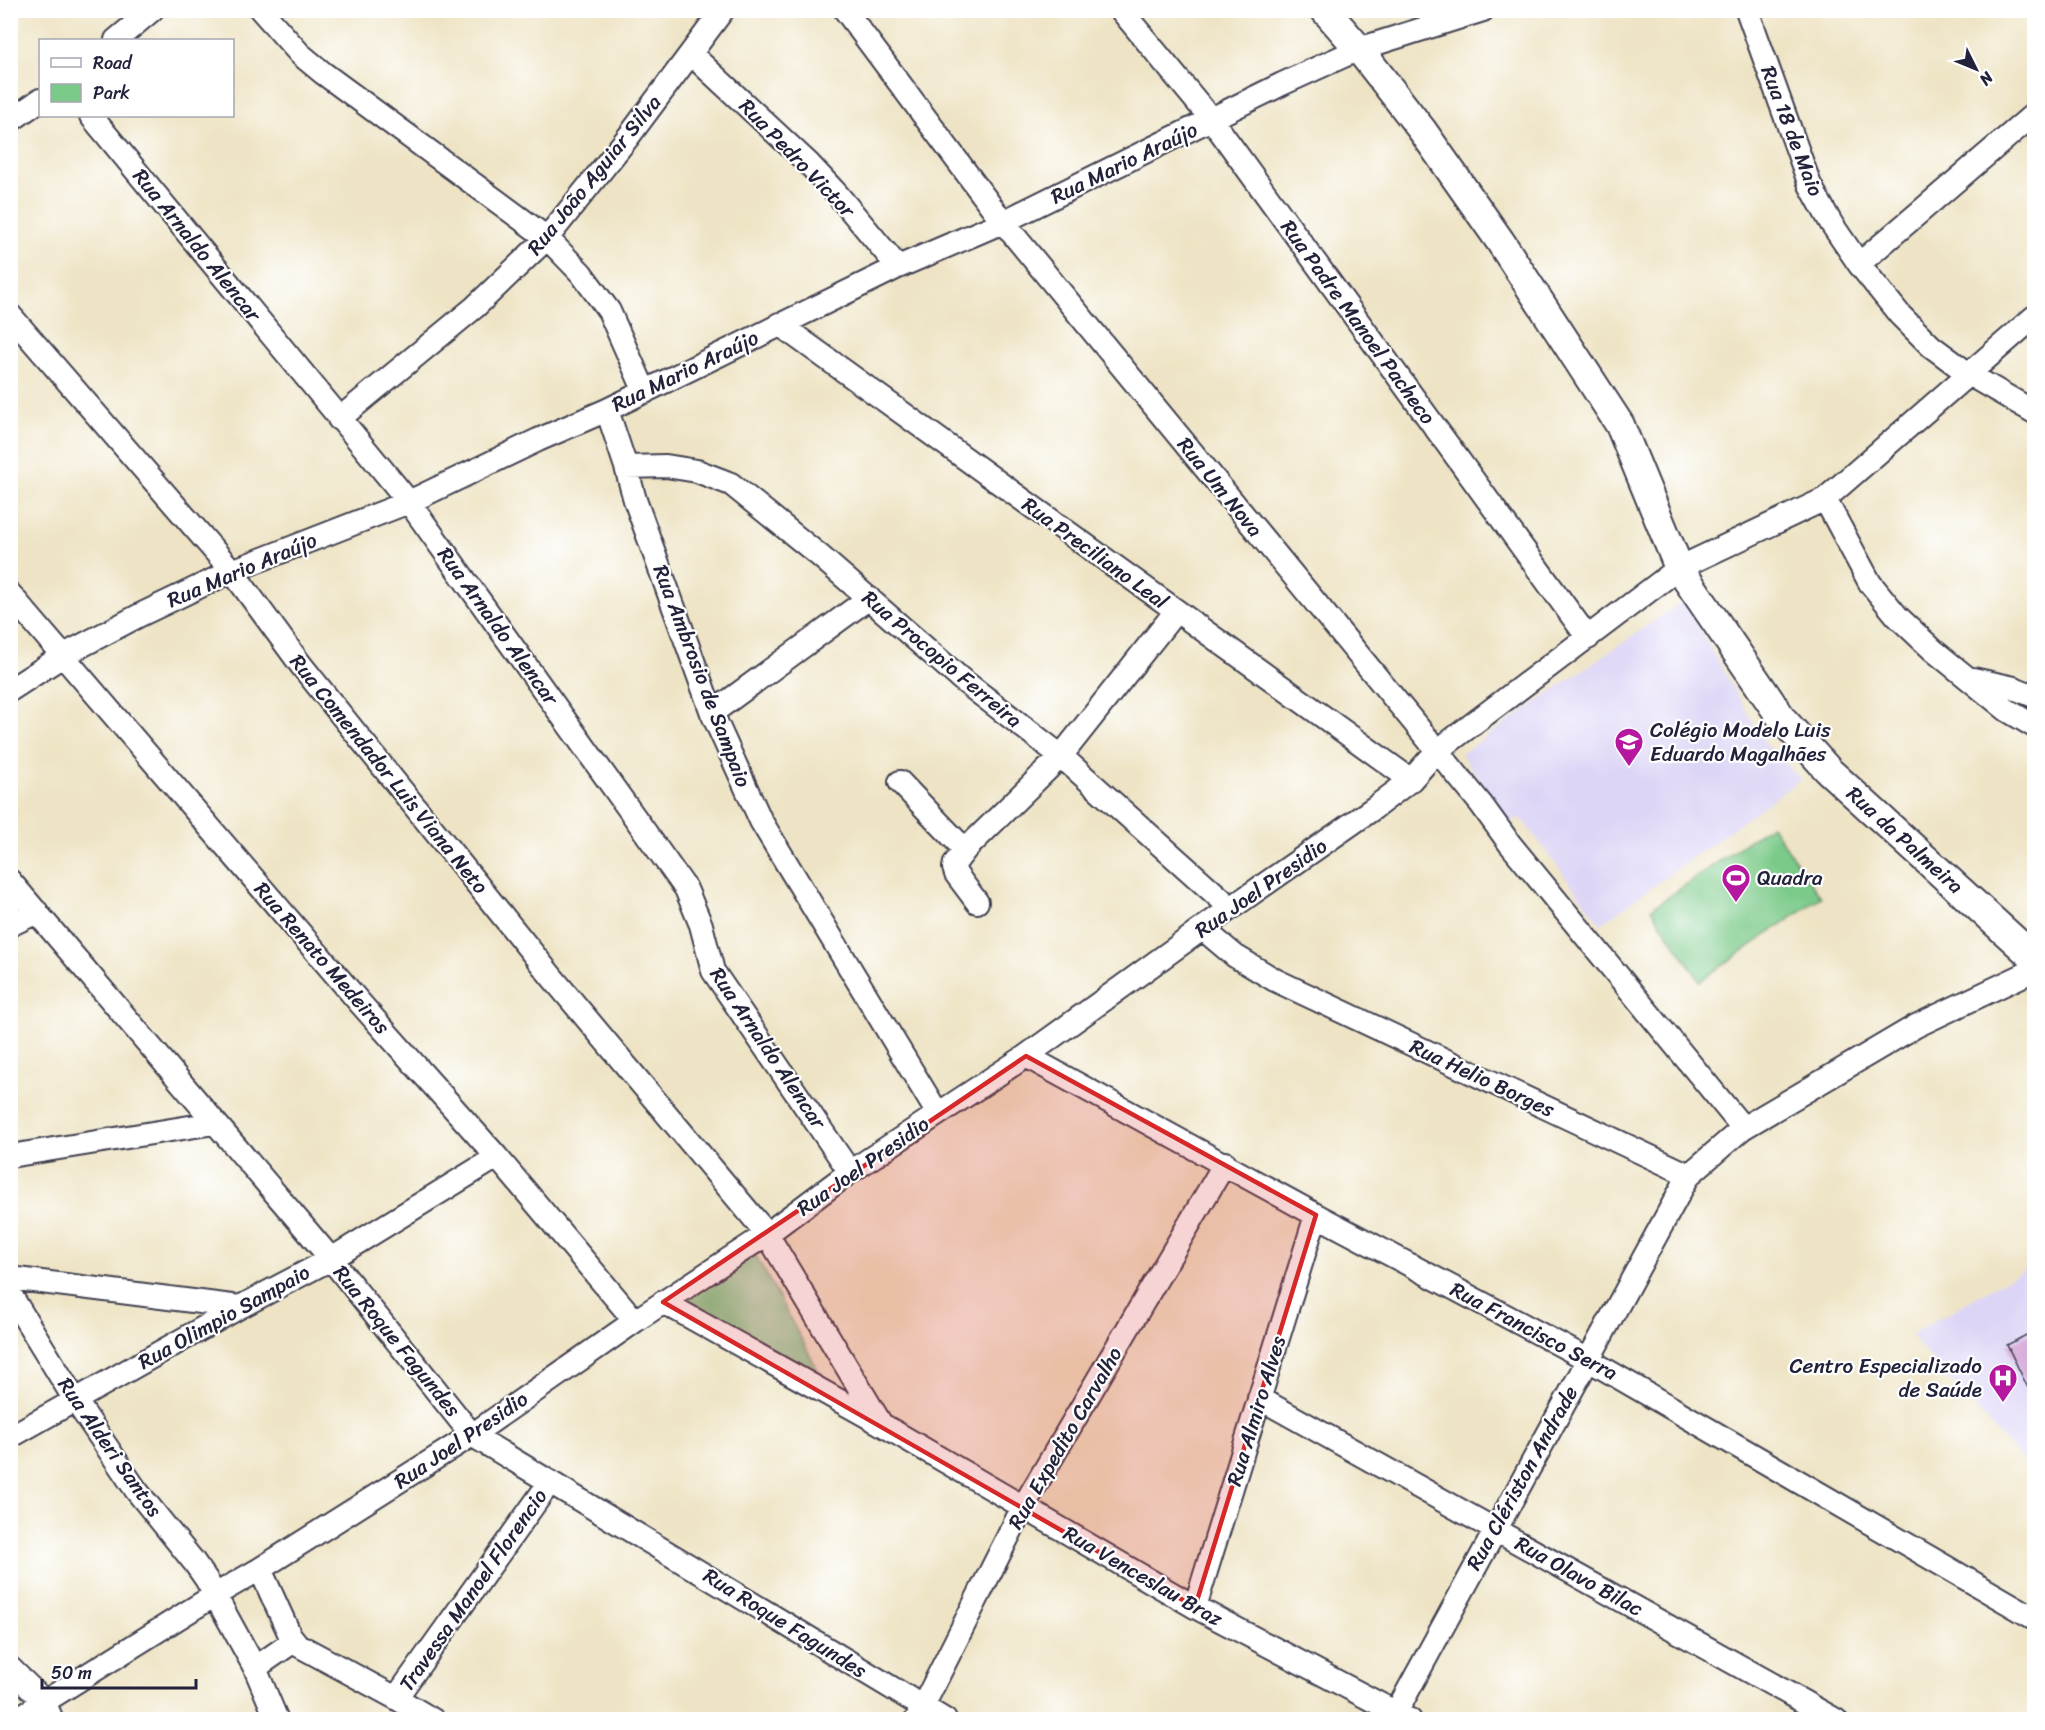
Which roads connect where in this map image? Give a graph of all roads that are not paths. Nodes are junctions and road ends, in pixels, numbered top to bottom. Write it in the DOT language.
graph roads {
  1 [pos="152,10"];
  2 [pos="261,10"];
  3 [pos="723,10"];
  4 [pos="845,10"];
  5 [pos="1121,10"];
  6 [pos="1325,10"];
  7 [pos="1483,10"];
  8 [pos="1747,10"];
  9 [pos="117,39"];
  10 [pos="1359,49"];
  11 [pos="691,54"];
  12 [pos="39,101"];
  13 [pos="2034,114"];
  14 [pos="92,117"];
  15 [pos="1212,120"];
  16 [pos="10,121"];
  17 [pos="1003,222"];
  18 [pos="547,238"];
  19 [pos="1859,264"];
  20 [pos="898,267"];
  21 [pos="10,315"];
  22 [pos="2034,317"];
  23 [pos="779,324"];
  24 [pos="1970,375"];
  25 [pos="645,392"];
  26 [pos="607,410"];
  27 [pos="2034,412"];
  28 [pos="339,418"];
  29 [pos="626,467"];
  30 [pos="1825,499"];
  31 [pos="409,502"];
  32 [pos="1679,568"];
  33 [pos="232,571"];
  34 [pos="10,594"];
  35 [pos="869,598"];
  36 [pos="1176,611"];
  37 [pos="1588,638"];
  38 [pos="64,655"];
  39 [pos="1970,678"];
  40 [pos="10,690"];
  41 [pos="2034,696"];
  42 [pos="712,713"];
  43 [pos="2034,726"];
  44 [pos="1437,751"];
  45 [pos="1061,756"];
  46 [pos="1411,780"];
  47 [pos="900,782"];
  48 [pos="965,850"];
  49 [pos="10,881"];
  50 [pos="977,902"];
  51 [pos="1231,908"];
  52 [pos="36,912"];
  53 [pos="10,925"];
  54 [pos="1203,929"];
  55 [pos="2034,958"];
  56 [pos="2034,970"];
  57 [pos="1026,1056"];
  58 [pos="938,1114"];
  59 [pos="214,1123"];
  60 [pos="1743,1128"];
  61 [pos="10,1156"];
  62 [pos="497,1157"];
  63 [pos="1225,1163"];
  64 [pos="850,1172"];
  65 [pos="1689,1175"];
  66 [pos="1316,1215"];
  67 [pos="767,1234"];
  68 [pos="331,1259"];
  69 [pos="10,1278"];
  70 [pos="10,1294"];
  71 [pos="663,1302"];
  72 [pos="240,1306"];
  73 [pos="635,1321"];
  74 [pos="1587,1359"];
  75 [pos="1259,1398"];
  76 [pos="75,1400"];
  77 [pos="881,1424"];
  78 [pos="472,1435"];
  79 [pos="10,1437"];
  80 [pos="550,1482"];
  81 [pos="1023,1507"];
  82 [pos="1494,1529"];
  83 [pos="260,1569"];
  84 [pos="215,1595"];
  85 [pos="1195,1607"];
  86 [pos="2034,1618"];
  87 [pos="294,1641"];
  88 [pos="10,1668"];
  89 [pos="255,1668"];
  90 [pos="396,1698"];
  91 [pos="48,1710"];
  92 [pos="920,1714"];
  93 [pos="1399,1717"];
  94 [pos="15,1719"];
  95 [pos="277,1719"];
  96 [pos="433,1719"];
  97 [pos="945,1719"];
  98 [pos="1836,1719"];
  1 -- 9 [label="street"];
  2 -- 18 [label="street"];
  3 -- 11 [label="street, Rua João Aguiar Silva"];
  4 -- 17 [label="street, Rua Um Nova"];
  5 -- 15 [label="street, Rua Padre Manoel Pacheco"];
  6 -- 10 [label="main road, Rua da Palmeira"];
  7 -- 10 [label="street, Rua Mario Araújo"];
  8 -- 19 [label="street, Rua 18 de Maio"];
  10 -- 15 [label="street, Rua Mario Araújo"];
  10 -- 32 [label="main road, Rua da Palmeira"];
  11 -- 18 [label="street, Rua João Aguiar Silva"];
  11 -- 20 [label="street, Rua Pedro Victor"];
  12 -- 16 [label="street"];
  13 -- 19 [label="street"];
  14 -- 28 [label="street, Rua Arnaldo Alencar"];
  15 -- 17 [label="street, Rua Mario Araújo"];
  15 -- 37 [label="street, Rua Padre Manoel Pacheco"];
  17 -- 20 [label="street, Rua Mario Araújo"];
  17 -- 44 [label="street, Rua Um Nova"];
  18 -- 25 [label="street"];
  18 -- 28 [label="street, Rua João Aguiar Silva"];
  19 -- 24 [label="street, Rua 18 de Maio"];
  20 -- 23 [label="street, Rua Mario Araújo"];
  21 -- 33 [label="street, Rua Comendador Luis Viana Neto"];
  22 -- 24 [label="street, Rua Joel Presidio"];
  23 -- 25 [label="street, Rua Mario Araújo"];
  23 -- 36 [label="street, Rua Preciliano Leal"];
  24 -- 27 [label="street, Rua 18 de Maio"];
  24 -- 30 [label="street, Rua Joel Presidio"];
  25 -- 26 [label="street, Rua Mario Araújo"];
  26 -- 29 [label="street, Rua Ambrosio de Sampaio"];
  26 -- 31 [label="street, Rua Mario Araújo"];
  28 -- 31 [label="street, Rua Arnaldo Alencar"];
  29 -- 35 [label="street, Rua Procopio Ferreira"];
  29 -- 42 [label="street, Rua Ambrosio de Sampaio"];
  30 -- 32 [label="street, Rua Joel Presidio"];
  30 -- 39 [label="street"];
  31 -- 33 [label="street, Rua Mario Araújo"];
  31 -- 64 [label="street, Rua Arnaldo Alencar"];
  32 -- 37 [label="street, Rua Joel Presidio"];
  32 -- 55 [label="main road, Rua da Palmeira"];
  33 -- 38 [label="street, Rua Mario Araújo"];
  33 -- 67 [label="street, Rua Comendador Luis Viana Neto"];
  34 -- 38 [label="street, Rua Renato Medeiros"];
  35 -- 42 [label="street"];
  35 -- 45 [label="street, Rua Procopio Ferreira"];
  36 -- 45 [label="street"];
  36 -- 46 [label="street, Rua Preciliano Leal"];
  37 -- 44 [label="street, Rua Joel Presidio"];
  38 -- 40 [label="street, Rua Mario Araújo"];
  38 -- 62 [label="street, Rua Renato Medeiros"];
  39 -- 41 [label="street"];
  39 -- 43 [label="street"];
  42 -- 58 [label="street, Rua Ambrosio de Sampaio"];
  44 -- 46 [label="street, Rua Joel Presidio"];
  44 -- 60 [label="street, Rua Um Nova"];
  45 -- 48 [label="street"];
  45 -- 51 [label="street, Rua Procopio Ferreira"];
  46 -- 51 [label="street, Rua Joel Presidio"];
  47 -- 48 [label="street"];
  48 -- 50 [label="street"];
  49 -- 52 [label="street, Rua Roque Fagundes"];
  51 -- 54 [label="street, Rua Joel Presidio"];
  52 -- 53 [label="street"];
  52 -- 59 [label="street, Rua Roque Fagundes"];
  54 -- 57 [label="street, Rua Joel Presidio"];
  54 -- 65 [label="street, Rua Helio Borges"];
  56 -- 60 [label="street, Rua Clériston Andrade"];
  57 -- 58 [label="street, Rua Joel Presidio"];
  57 -- 63 [label="street, Rua Francisco Serra"];
  58 -- 64 [label="street, Rua Joel Presidio"];
  59 -- 61 [label="street"];
  59 -- 68 [label="street, Rua Roque Fagundes"];
  60 -- 65 [label="street, Rua Clériston Andrade"];
  62 -- 68 [label="street, Rua Olimpio Sampaio"];
  62 -- 73 [label="street, Rua Renato Medeiros"];
  63 -- 66 [label="street, Rua Francisco Serra"];
  63 -- 81 [label="street, Rua Expedito Carvalho"];
  64 -- 67 [label="street, Rua Joel Presidio"];
  65 -- 74 [label="street, Rua Clériston Andrade"];
  66 -- 74 [label="street, Rua Francisco Serra"];
  66 -- 75 [label="street, Rua Almiro Alves"];
  67 -- 71 [label="street, Rua Joel Presidio"];
  67 -- 77 [label="street, Rua Comendador Luis Viana Neto"];
  68 -- 72 [label="street, Rua Olimpio Sampaio"];
  68 -- 78 [label="street, Rua Roque Fagundes"];
  69 -- 72 [label="street"];
  70 -- 76 [label="street, Rua Alderi Santos"];
  71 -- 73 [label="street, Rua Joel Presidio"];
  71 -- 77 [label="street, Rua Venceslau Braz"];
  72 -- 76 [label="street, Rua Olimpio Sampaio"];
  73 -- 78 [label="street, Rua Joel Presidio"];
  74 -- 82 [label="street, Rua Clériston Andrade"];
  74 -- 86 [label="street, Rua Francisco Serra"];
  75 -- 82 [label="street, Rua Olavo Bilac"];
  75 -- 85 [label="street, Rua Almiro Alves"];
  76 -- 79 [label="street, Rua Olimpio Sampaio"];
  76 -- 84 [label="street, Rua Alderi Santos"];
  77 -- 81 [label="street, Rua Venceslau Braz"];
  78 -- 80 [label="street, Rua Roque Fagundes"];
  78 -- 83 [label="street, Rua Joel Presidio"];
  80 -- 90 [label="street, Travessa Manoel Florencio"];
  80 -- 92 [label="street, Rua Roque Fagundes"];
  81 -- 85 [label="street, Rua Venceslau Braz"];
  81 -- 92 [label="street, Rua Expedito Carvalho"];
  82 -- 93 [label="street, Rua Clériston Andrade"];
  82 -- 98 [label="street, Rua Olavo Bilac"];
  83 -- 84 [label="street, Rua Joel Presidio"];
  83 -- 87 [label="street"];
  84 -- 89 [label="street, Rua Alderi Santos"];
  84 -- 91 [label="street, Rua Joel Presidio"];
  85 -- 93 [label="street, Rua Venceslau Braz"];
  87 -- 89 [label="street"];
  87 -- 90 [label="street"];
  88 -- 91 [label="street"];
  89 -- 95 [label="street, Rua Alderi Santos"];
  90 -- 96 [label="street"];
  91 -- 94 [label="street, Rua Joel Presidio"];
  92 -- 97 [label="street, Rua Roque Fagundes"];
}
